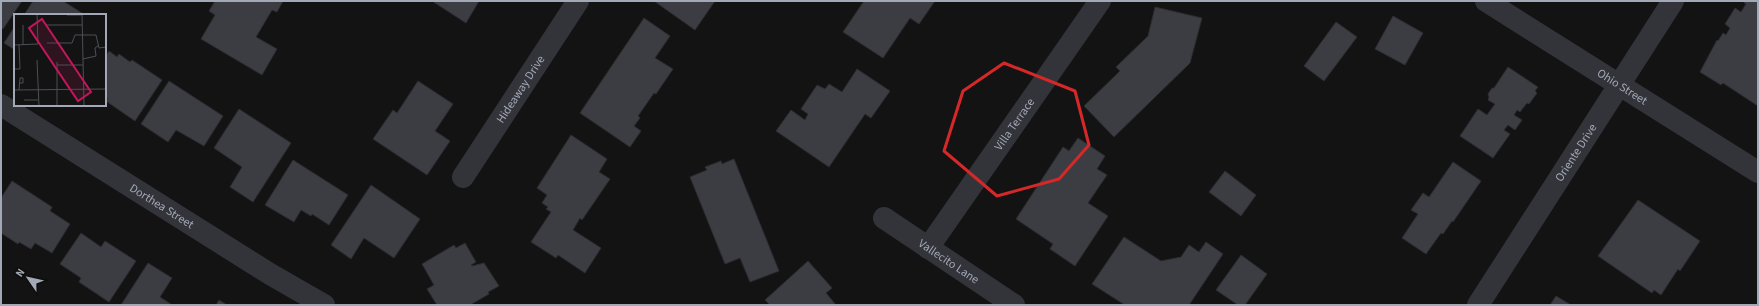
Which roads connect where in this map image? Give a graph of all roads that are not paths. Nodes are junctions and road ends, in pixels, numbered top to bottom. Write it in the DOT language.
graph roads {
  1 [pos="578,1"];
  2 [pos="1100,1"];
  3 [pos="1486,1"];
  4 [pos="1673,1"];
  5 [pos="1619,85"];
  6 [pos="1,105"];
  7 [pos="1758,172"];
  8 [pos="462,177"];
  9 [pos="884,218"];
  10 [pos="928,248"];
  11 [pos="324,305"];
  12 [pos="1014,305"];
  13 [pos="1478,305"];
  1 -- 8 [label="street, Hideaway Drive"];
  2 -- 10 [label="street, Villa Terrace"];
  3 -- 5 [label="street, Ohio Street"];
  4 -- 5 [label="street, Oriente Drive"];
  5 -- 7 [label="street, Ohio Street"];
  5 -- 13 [label="street, Oriente Drive"];
  6 -- 11 [label="street, Dorthea Street"];
  9 -- 10 [label="street, Vallecito Lane"];
  10 -- 12 [label="street, Vallecito Lane"];
}
